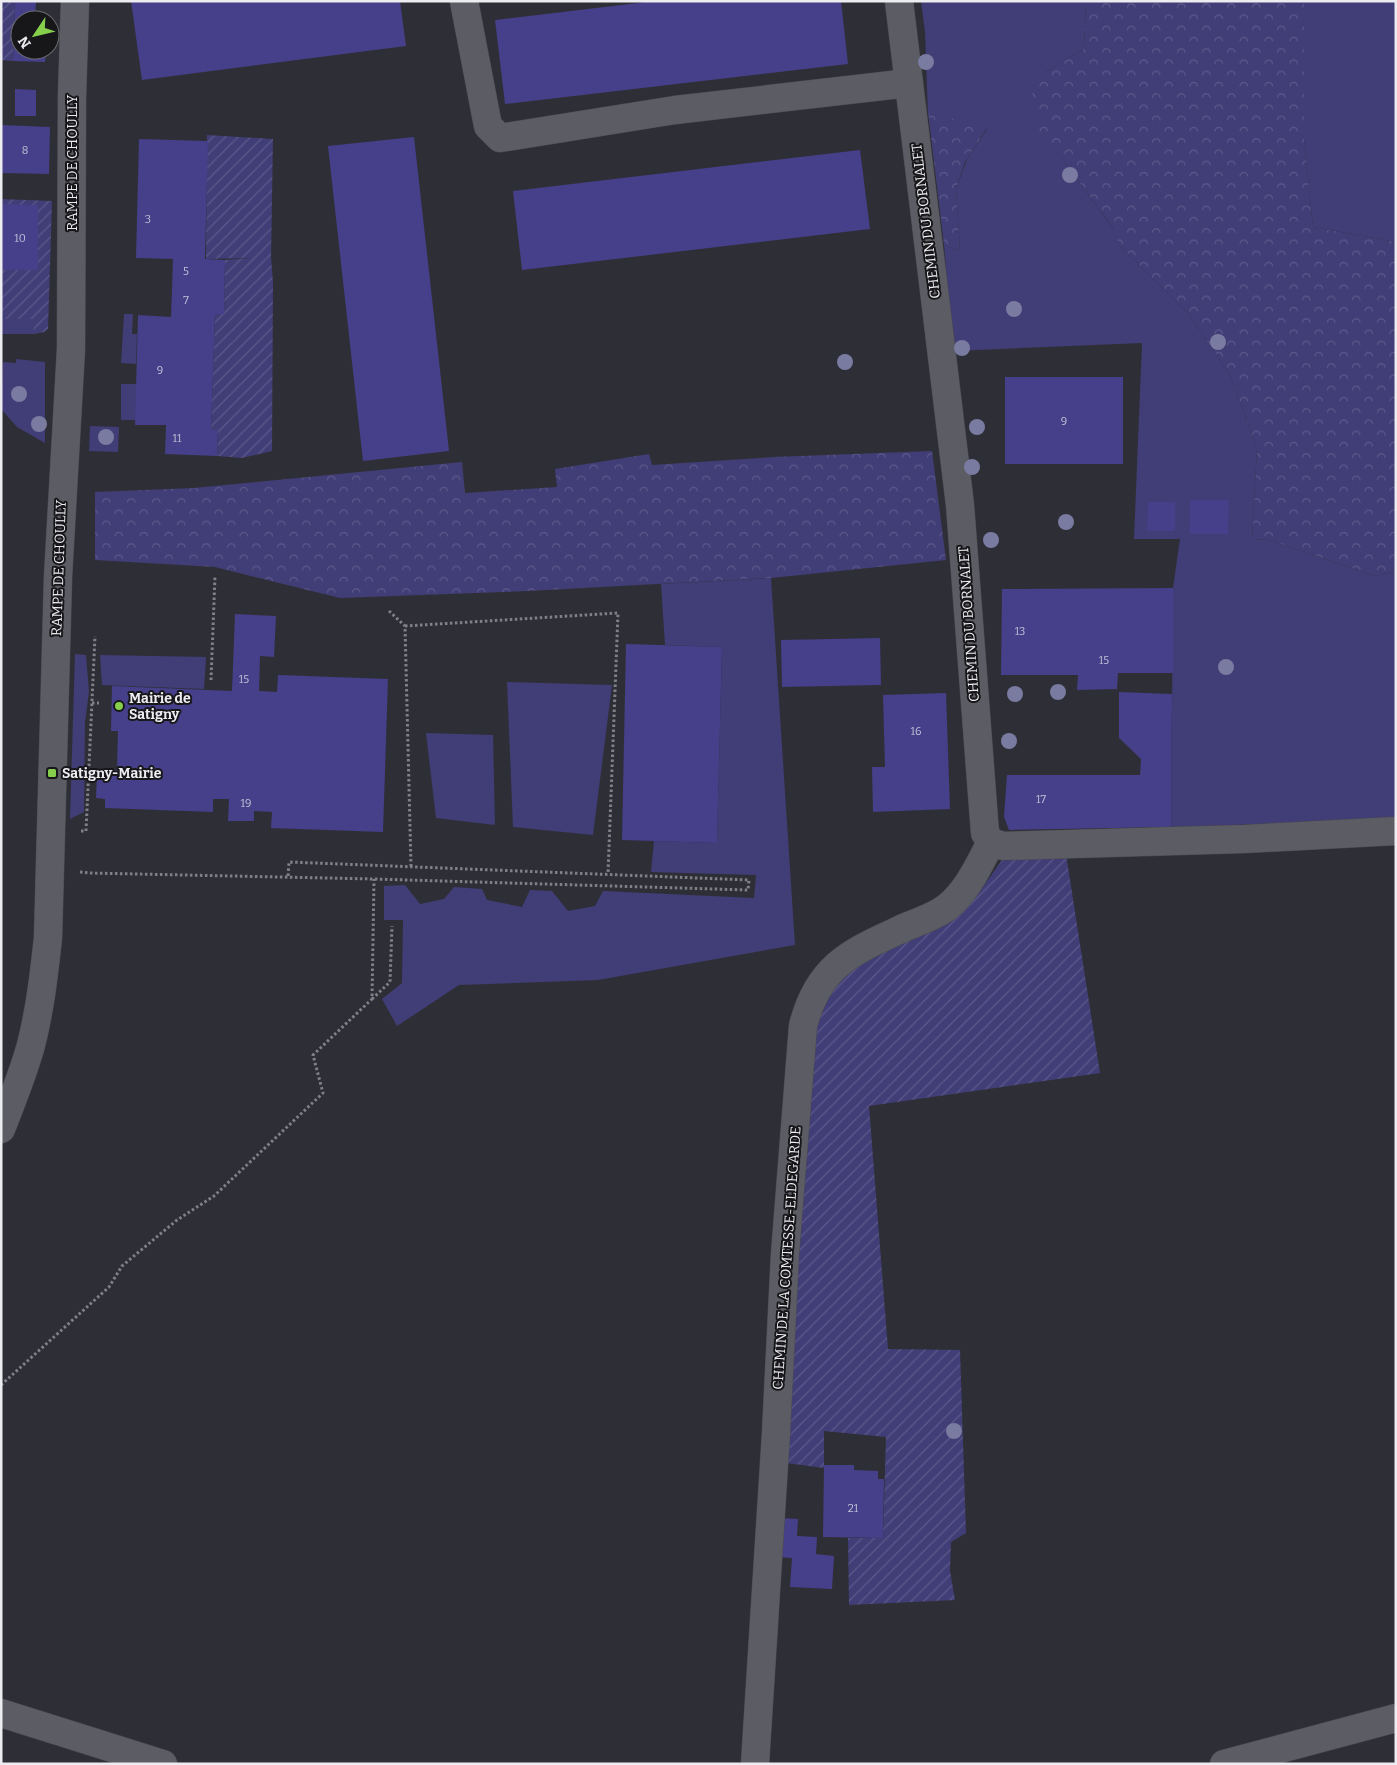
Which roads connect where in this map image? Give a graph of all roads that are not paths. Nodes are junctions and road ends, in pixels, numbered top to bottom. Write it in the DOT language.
graph roads {
  1 [pos="74,1"];
  2 [pos="464,1"];
  3 [pos="899,1"];
  4 [pos="909,83"];
  5 [pos="1396,830"];
  6 [pos="991,842"];
  7 [pos="1,1129"];
  8 [pos="1,1713"];
  9 [pos="1396,1718"];
  10 [pos="163,1764"];
  11 [pos="755,1764"];
  12 [pos="1224,1764"];
  1 -- 7 [label="street, RAMPE DE CHOULLY"];
  2 -- 4 [label="street"];
  3 -- 4 [label="street, CHEMIN DU BORNALET"];
  4 -- 6 [label="street, CHEMIN DU BORNALET"];
  5 -- 6 [label="street"];
  6 -- 11 [label="street, CHEMIN DE LA COMTESSE-ELDEGARDE"];
  8 -- 10 [label="street"];
  9 -- 12 [label="street"];
}
